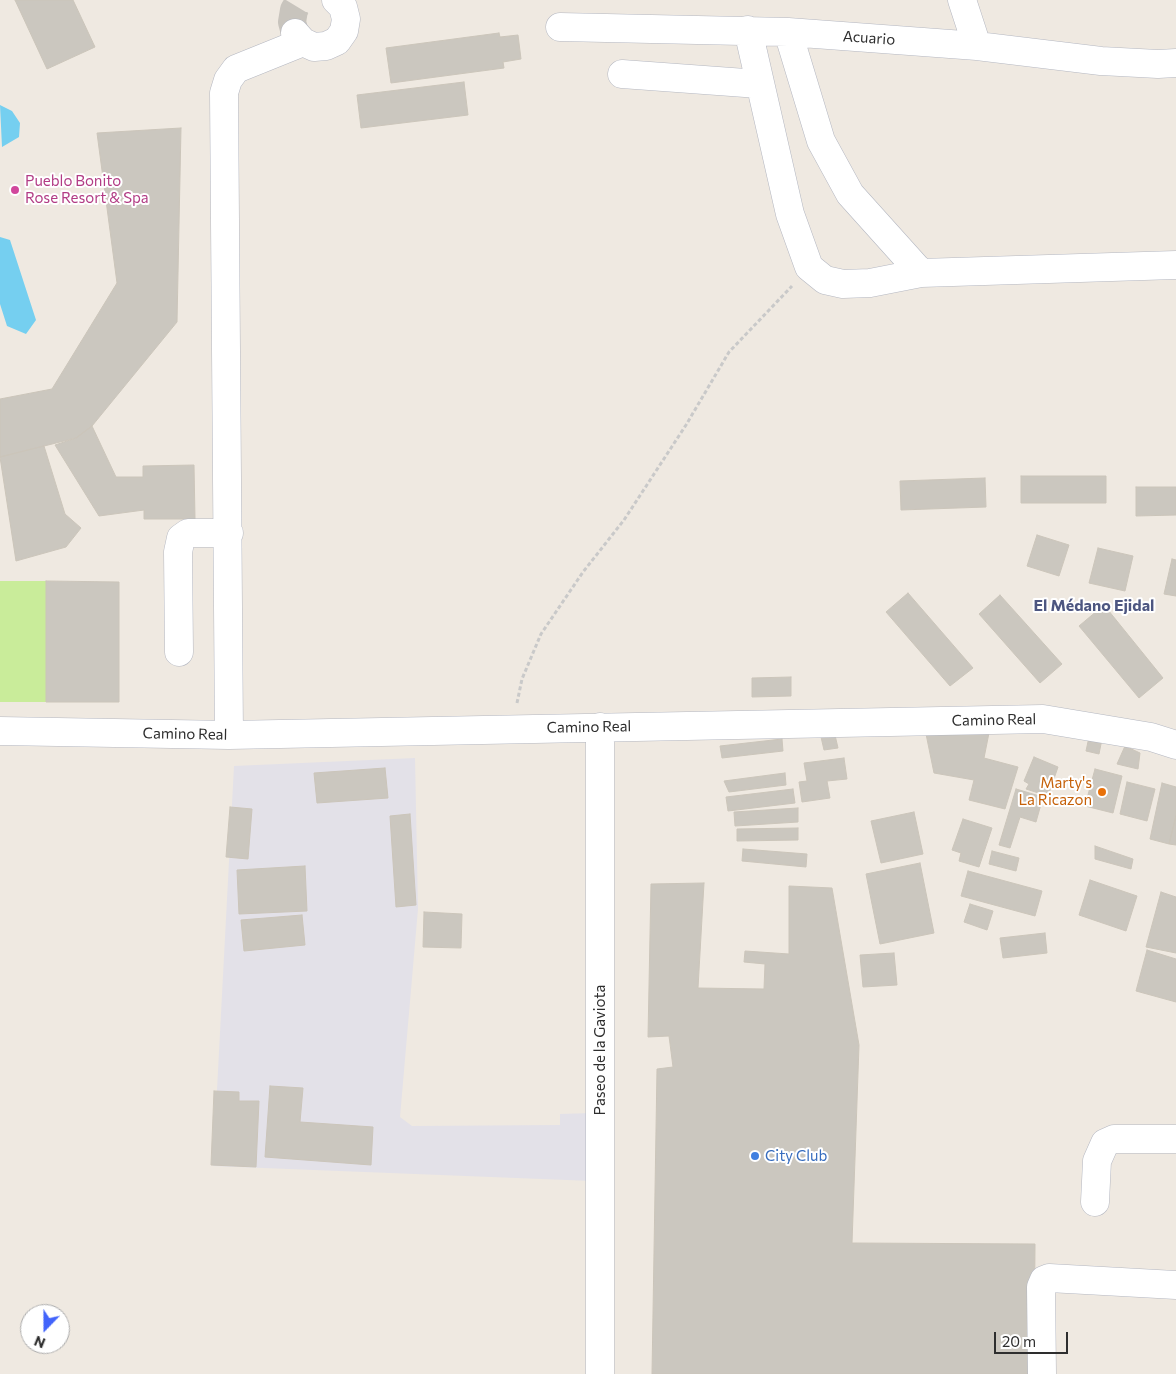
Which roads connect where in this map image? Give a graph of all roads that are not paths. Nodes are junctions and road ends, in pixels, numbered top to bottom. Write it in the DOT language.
graph roads {
  1 [pos="336,0"];
  2 [pos="962,0"];
  3 [pos="560,27"];
  4 [pos="748,30"];
  5 [pos="788,32"];
  6 [pos="977,46"];
  7 [pos="1176,63"];
  8 [pos="622,74"];
  9 [pos="759,84"];
  10 [pos="1176,265"];
  11 [pos="921,273"];
  12 [pos="229,533"];
  13 [pos="178,652"];
  14 [pos="600,726"];
  15 [pos="0,731"];
  16 [pos="229,735"];
  17 [pos="1176,745"];
  18 [pos="1176,1138"];
  19 [pos="1095,1202"];
  20 [pos="1176,1285"];
  21 [pos="600,1374"];
  22 [pos="1042,1374"];
  1 -- 12 [label="street"];
  2 -- 6 [label="street"];
  3 -- 4 [label="street, Acuario"];
  4 -- 5 [label="street, Acuario"];
  4 -- 9 [label="street"];
  5 -- 6 [label="street, Acuario"];
  5 -- 11 [label="street"];
  6 -- 7 [label="street, Acuario"];
  8 -- 9 [label="street"];
  9 -- 11 [label="street"];
  10 -- 11 [label="street"];
  12 -- 13 [label="street"];
  12 -- 16 [label="street"];
  14 -- 16 [label="street, Camino Real"];
  14 -- 17 [label="street, Camino Real"];
  14 -- 21 [label="street, Paseo de la Gaviota"];
  15 -- 16 [label="street, Camino Real"];
  18 -- 19 [label="street"];
  20 -- 22 [label="street"];
}
